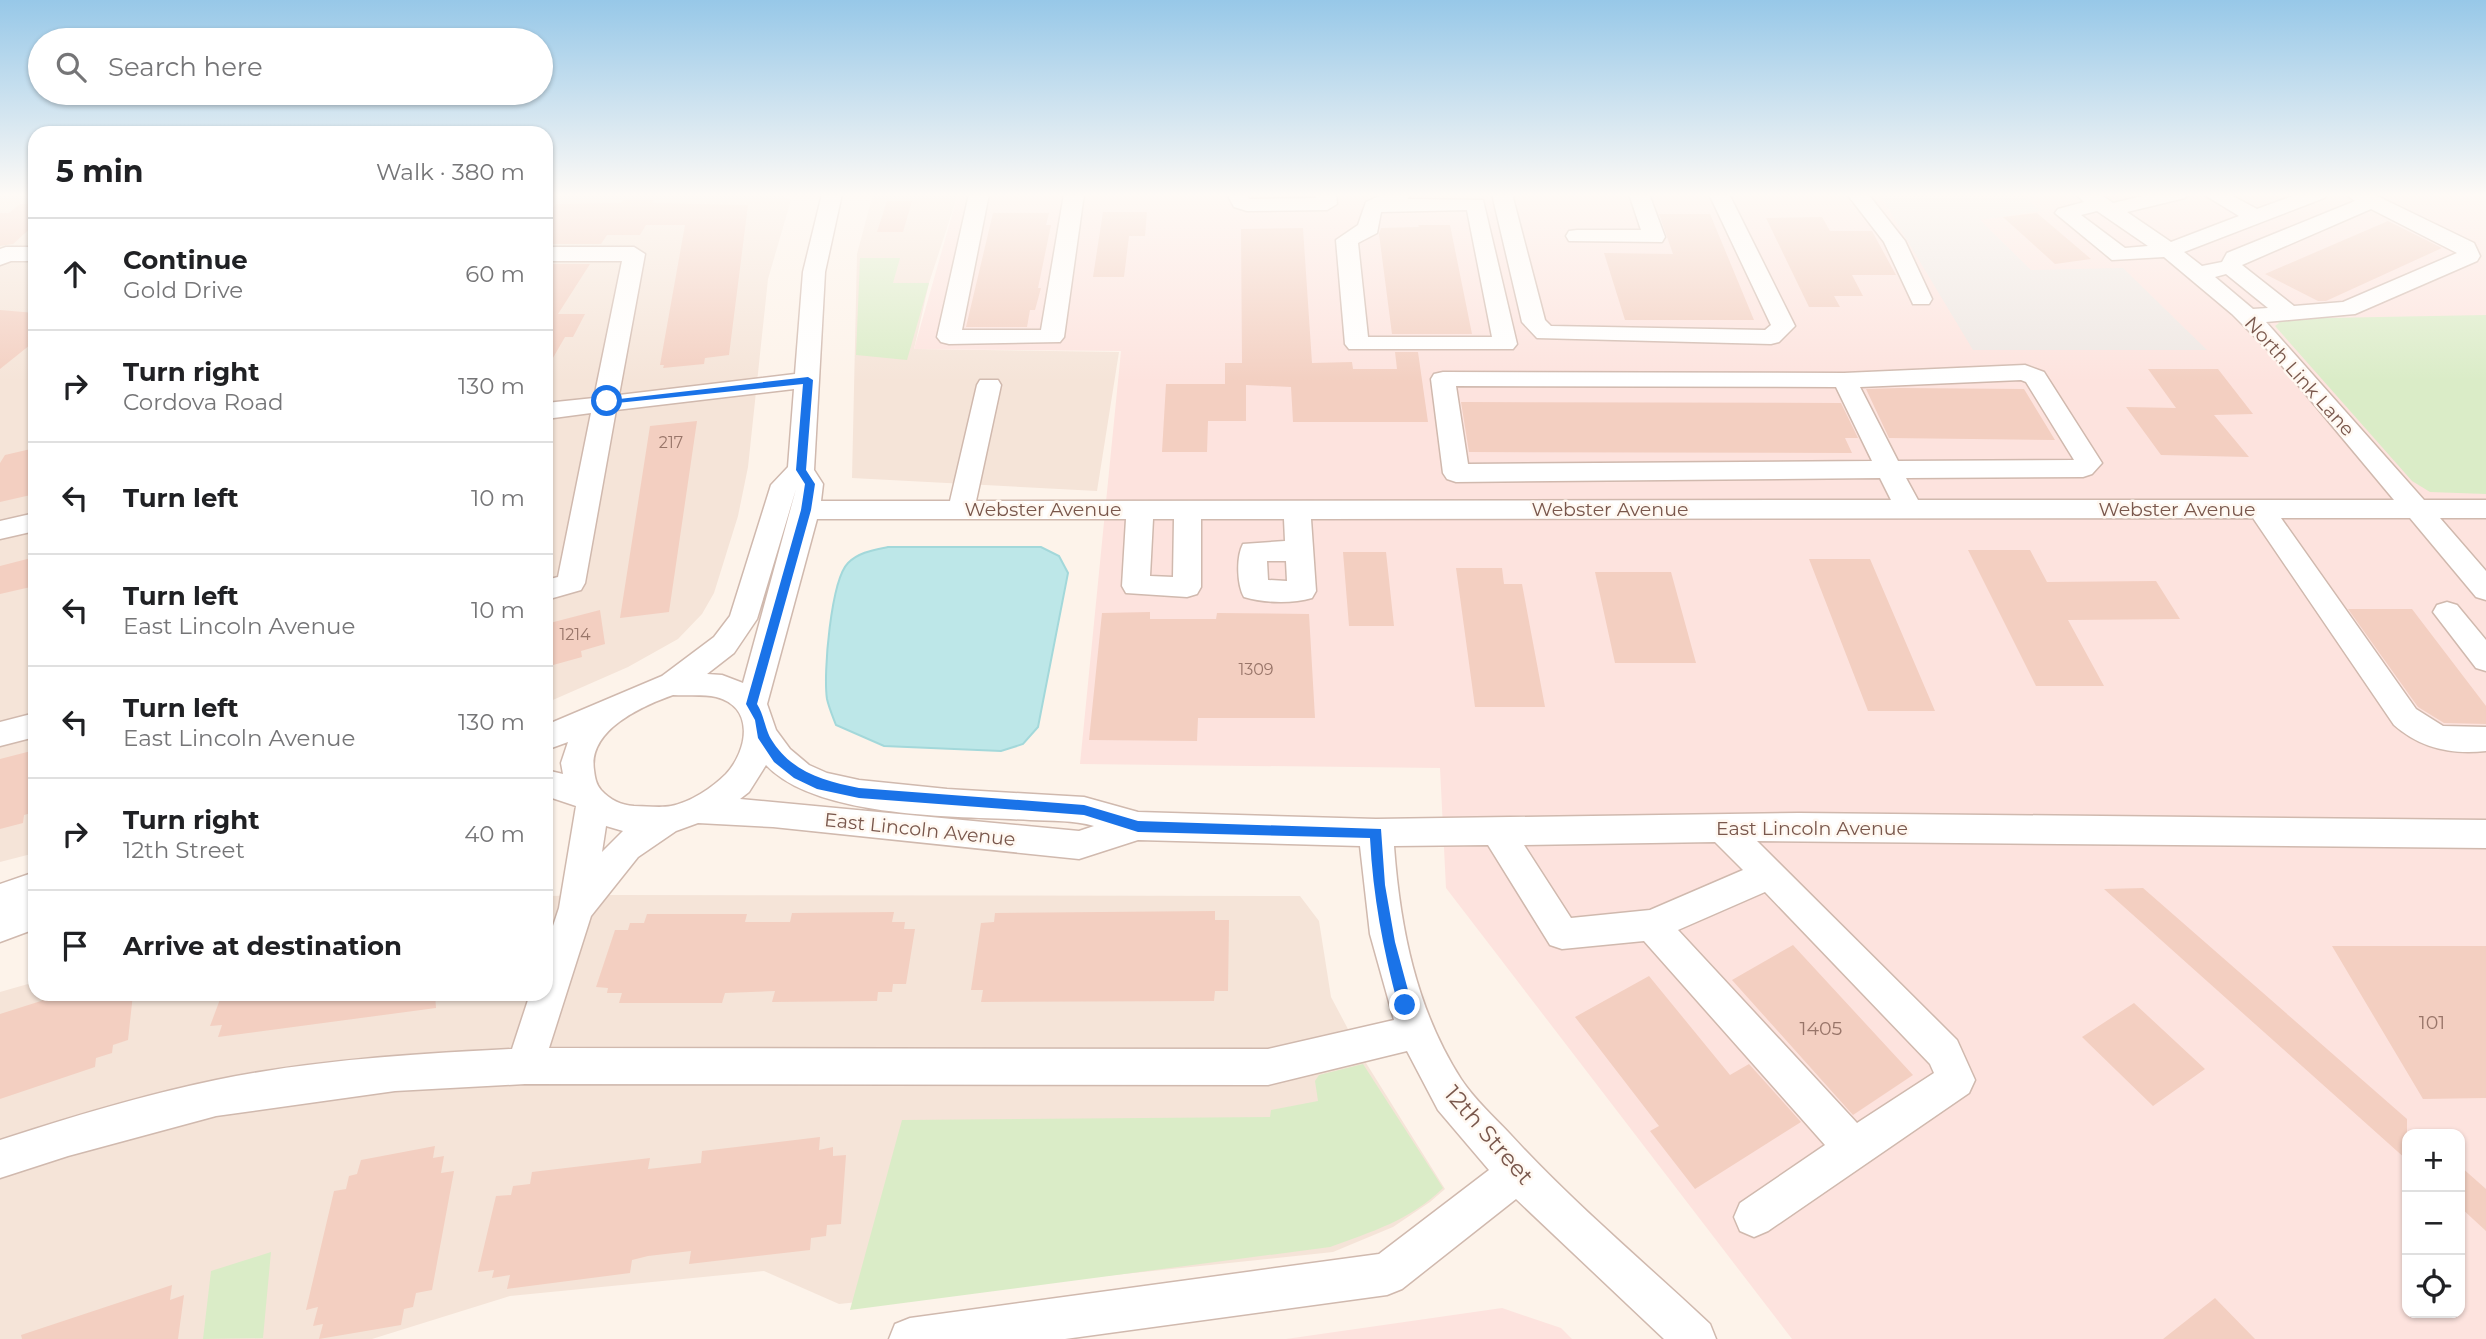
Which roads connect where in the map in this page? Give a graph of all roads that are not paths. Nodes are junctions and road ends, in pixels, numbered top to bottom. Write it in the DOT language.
graph roads {
  1 [pos="634,256"];
  2 [pos="818,256"];
  3 [pos="966,256"];
  4 [pos="1064,256"];
  5 [pos="1349,256"];
  6 [pos="1487,256"];
  7 [pos="1518,256"];
  8 [pos="1749,256"];
  9 [pos="1901,256"];
  10 [pos="2178,256"];
  11 [pos="2238,256"];
  12 [pos="2468,256"];
  13 [pos="2230,267"];
  14 [pos="2200,273"];
  15 [pos="1920,299"];
  16 [pos="2288,312"];
  17 [pos="2247,316"];
  18 [pos="808,380"];
  19 [pos="1844,380"];
  20 [pos="989,385"];
  21 [pos="607,401"];
  22 [pos="553,410"];
  23 [pos="801,470"];
  24 [pos="1889,470"];
  25 [pos="961,509"];
  26 [pos="1140,509"];
  27 [pos="1188,509"];
  28 [pos="1909,509"];
  29 [pos="2261,509"];
  30 [pos="2415,509"];
  31 [pos="2486,509"];
  32 [pos="806,510"];
  33 [pos="1297,510"];
  34 [pos="28,524"];
  35 [pos="0,530"];
  36 [pos="1299,551"];
  37 [pos="2483,582"];
  38 [pos="553,588"];
  39 [pos="2447,612"];
  40 [pos="2481,649"];
  41 [pos="673,684"];
  42 [pos="752,704"];
  43 [pos="612,710"];
  44 [pos="28,727"];
  45 [pos="0,734"];
  46 [pos="553,735"];
  47 [pos="764,738"];
  48 [pos="2486,739"];
  49 [pos="553,786"];
  50 [pos="589,799"];
  51 [pos="699,810"];
  52 [pos="667,820"];
  53 [pos="1138,826"];
  54 [pos="1721,828"];
  55 [pos="1497,831"];
  56 [pos="1376,833"];
  57 [pos="2486,834"];
  58 [pos="1770,874"];
  59 [pos="28,890"];
  60 [pos="0,900"];
  61 [pos="576,908"];
  62 [pos="28,917"];
  63 [pos="1652,925"];
  64 [pos="0,927"];
  65 [pos="553,979"];
  66 [pos="546,1001"];
  67 [pos="1416,1032"];
  68 [pos="525,1066"];
  69 [pos="1854,1148"];
  70 [pos="0,1159"];
  71 [pos="1517,1173"];
  72 [pos="1754,1217"];
  73 [pos="927,1338"];
  74 [pos="1695,1339"];
  1 -- 21 [label="street"];
  2 -- 18 [label="street"];
  3 -- 4 [label="street"];
  5 -- 6 [label="street"];
  7 -- 8 [label="street"];
  9 -- 15 [label="street"];
  10 -- 14 [label="street, North Link Lane"];
  11 -- 13 [label="street"];
  12 -- 16 [label="street"];
  13 -- 14 [label="street"];
  13 -- 16 [label="street"];
  14 -- 17 [label="street, North Link Lane"];
  16 -- 17 [label="street"];
  17 -- 30 [label="street, North Link Lane"];
  18 -- 21 [label="street"];
  18 -- 23 [label="street"];
  19 -- 24 [label="street"];
  19 -- 24 [label="street"];
  19 -- 24 [label="street"];
  20 -- 25 [label="street"];
  21 -- 22 [label="street"];
  21 -- 38 [label="street"];
  23 -- 32 [label="street"];
  23 -- 41 [label="street"];
  24 -- 28 [label="street"];
  25 -- 26 [label="street, Webster Avenue"];
  25 -- 32 [label="street, Webster Avenue"];
  26 -- 27 [label="street, Webster Avenue"];
  26 -- 27 [label="street"];
  27 -- 33 [label="street, Webster Avenue"];
  28 -- 29 [label="street, Webster Avenue"];
  28 -- 33 [label="street, Webster Avenue"];
  29 -- 30 [label="street, Webster Avenue"];
  29 -- 48 [label="street"];
  30 -- 31 [label="street, Webster Avenue"];
  30 -- 37 [label="street, North Link Lane"];
  32 -- 42 [label="street"];
  33 -- 36 [label="street"];
  34 -- 35 [label="street"];
  39 -- 40 [label="street"];
  41 -- 42 [label="street"];
  41 -- 43 [label="street"];
  42 -- 47 [label="street"];
  43 -- 46 [label="street"];
  43 -- 50 [label="street"];
  44 -- 45 [label="street"];
  47 -- 51 [label="street"];
  47 -- 53 [label="street, East Lincoln Avenue"];
  49 -- 50 [label="street"];
  50 -- 52 [label="street"];
  50 -- 61 [label="street"];
  51 -- 52 [label="street"];
  51 -- 53 [label="street, East Lincoln Avenue"];
  52 -- 61 [label="street"];
  53 -- 56 [label="street, East Lincoln Avenue"];
  54 -- 55 [label="street, East Lincoln Avenue"];
  54 -- 57 [label="street, East Lincoln Avenue"];
  54 -- 58 [label="street"];
  55 -- 56 [label="street, East Lincoln Avenue"];
  55 -- 63 [label="street"];
  56 -- 67 [label="street, 12th Street"];
  58 -- 63 [label="street"];
  58 -- 69 [label="street"];
  59 -- 60 [label="street"];
  61 -- 65 [label="street"];
  62 -- 64 [label="street"];
  63 -- 69 [label="street"];
  66 -- 68 [label="street"];
  67 -- 68 [label="street"];
  67 -- 71 [label="street, 12th Street"];
  68 -- 70 [label="street"];
  69 -- 72 [label="street"];
  71 -- 73 [label="street"];
  71 -- 74 [label="street, 12th Street"];
}
